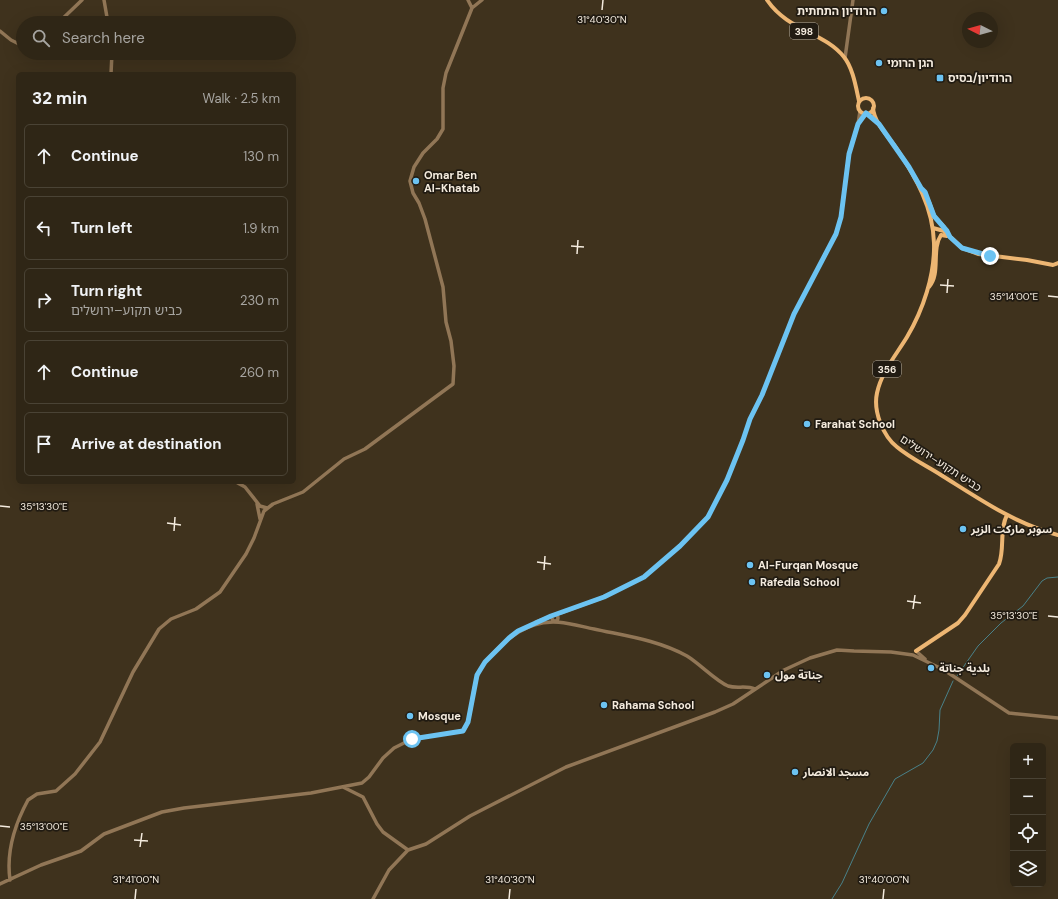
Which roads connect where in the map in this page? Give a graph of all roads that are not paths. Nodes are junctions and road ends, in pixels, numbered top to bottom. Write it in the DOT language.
graph roads {
  1 [pos="82,0"];
  2 [pos="104,0"];
  3 [pos="468,0"];
  4 [pos="482,0"];
  5 [pos="768,0"];
  6 [pos="853,0"];
  7 [pos="472,8"];
  8 [pos="65,16"];
  9 [pos="107,16"];
  10 [pos="0,31"];
  11 [pos="16,42"];
  12 [pos="845,58"];
  13 [pos="112,60"];
  14 [pos="111,72"];
  15 [pos="858,93"];
  16 [pos="864,98"];
  17 [pos="859,101"];
  18 [pos="873,108"];
  19 [pos="860,111"];
  20 [pos="866,113"];
  21 [pos="858,124"];
  22 [pos="879,124"];
  23 [pos="921,188"];
  24 [pos="944,227"];
  25 [pos="933,228"];
  26 [pos="950,237"];
  27 [pos="1058,263"];
  28 [pos="928,288"];
  29 [pos="240,484"];
  30 [pos="261,510"];
  31 [pos="1007,515"];
  32 [pos="1058,535"];
  33 [pos="561,613"];
  34 [pos="553,615"];
  35 [pos="559,618"];
  36 [pos="554,621"];
  37 [pos="568,623"];
  38 [pos="528,627"];
  39 [pos="925,646"];
  40 [pos="916,651"];
  41 [pos="906,653"];
  42 [pos="913,655"];
  43 [pos="920,656"];
  44 [pos="755,689"];
  45 [pos="1058,718"];
  46 [pos="343,787"];
  47 [pos="408,850"];
  48 [pos="10,880"];
  49 [pos="0,884"];
  50 [pos="373,899"];
  1 -- 8 [label="street"];
  2 -- 9 [label="street"];
  3 -- 7 [label="street"];
  4 -- 7 [label="street"];
  5 -- 12 [label="main road, 398"];
  6 -- 12 [label="street"];
  7 -- 30 [label="street"];
  10 -- 11 [label="street"];
  12 -- 15 [label="main road"];
  13 -- 14 [label="street"];
  15 -- 16 [label="main road"];
  15 -- 17 [label="main road"];
  16 -- 17 [label="main road"];
  16 -- 18 [label="main road"];
  17 -- 19 [label="main road"];
  18 -- 20 [label="main road"];
  18 -- 22 [label="main road, כביש תקוע–ירושלים / 356"];
  19 -- 20 [label="main road"];
  19 -- 21 [label="street"];
  20 -- 21 [label="street"];
  20 -- 22 [label="main road, כביש תקוע–ירושלים / 356"];
  21 -- 33 [label="street"];
  22 -- 23 [label="main road, כביש תקוע–ירושלים / 356"];
  23 -- 24 [label="main road"];
  23 -- 25 [label="main road, כביש תקוע–ירושלים / 356"];
  24 -- 25 [label="main road"];
  24 -- 26 [label="main road"];
  25 -- 26 [label="main road"];
  25 -- 28 [label="main road, כביש תקוע–ירושלים / 356"];
  26 -- 27 [label="main road"];
  26 -- 28 [label="main road"];
  28 -- 31 [label="main road, כביש תקוע–ירושלים / 356"];
  29 -- 30 [label="street"];
  30 -- 48 [label="street"];
  31 -- 32 [label="main road, כביש תקוע–ירושלים / 356"];
  31 -- 39 [label="main road"];
  33 -- 34 [label="street"];
  33 -- 35 [label="street"];
  34 -- 35 [label="street"];
  34 -- 36 [label="street"];
  34 -- 38 [label="street"];
  35 -- 36 [label="street"];
  35 -- 37 [label="street"];
  36 -- 37 [label="street"];
  36 -- 38 [label="street"];
  37 -- 44 [label="street"];
  38 -- 46 [label="street"];
  39 -- 40 [label="main road"];
  39 -- 43 [label="street"];
  40 -- 41 [label="street"];
  40 -- 42 [label="street"];
  40 -- 43 [label="street"];
  41 -- 42 [label="street"];
  41 -- 44 [label="street"];
  42 -- 43 [label="street"];
  43 -- 45 [label="street"];
  44 -- 47 [label="street"];
  46 -- 47 [label="street"];
  46 -- 48 [label="street"];
  47 -- 50 [label="street"];
  48 -- 49 [label="street"];
}
